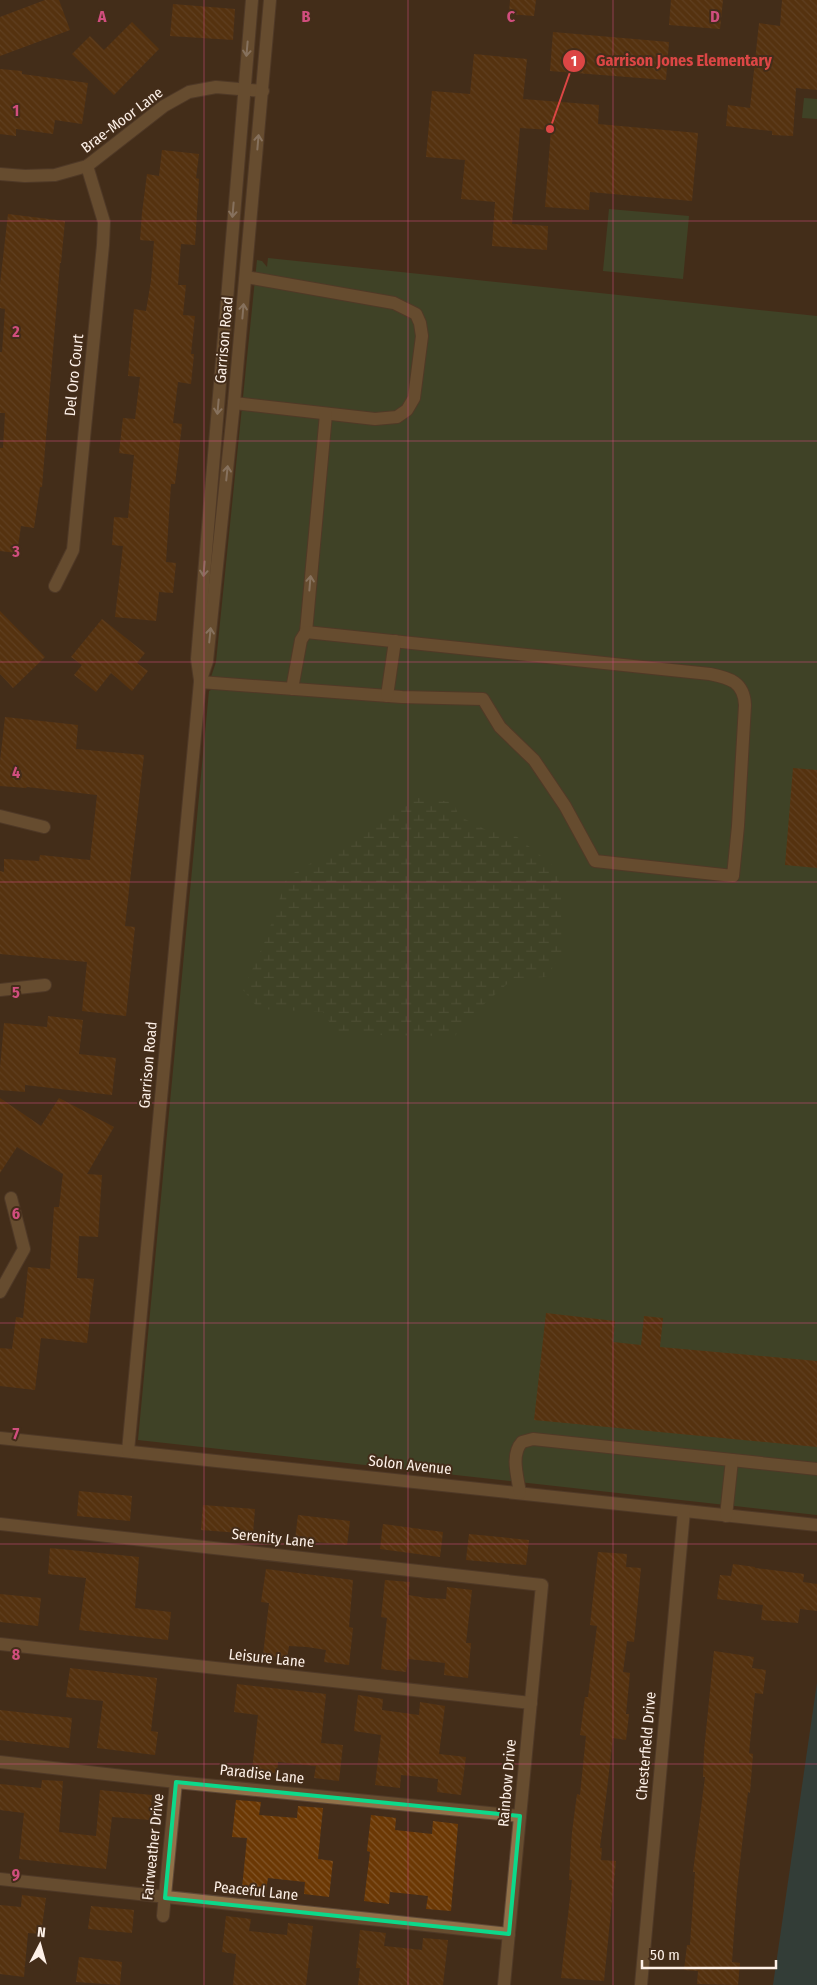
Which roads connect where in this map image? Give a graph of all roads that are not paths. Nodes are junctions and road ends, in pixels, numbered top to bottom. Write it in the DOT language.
graph roads {
  1 [pos="252,0"];
  2 [pos="270,0"];
  3 [pos="244,89"];
  4 [pos="263,91"];
  5 [pos="88,166"];
  6 [pos="0,174"];
  7 [pos="246,277"];
  8 [pos="234,403"];
  9 [pos="326,414"];
  10 [pos="55,586"];
  11 [pos="306,632"];
  12 [pos="395,641"];
  13 [pos="200,682"];
  14 [pos="292,689"];
  15 [pos="387,696"];
  16 [pos="0,816"];
  17 [pos="44,826"];
  18 [pos="45,985"];
  19 [pos="0,990"];
  20 [pos="11,1198"];
  21 [pos="0,1292"];
  22 [pos="0,1438"];
  23 [pos="128,1452"];
  24 [pos="732,1460"];
  25 [pos="817,1469"];
  26 [pos="520,1493"];
  27 [pos="684,1511"];
  28 [pos="726,1516"];
  29 [pos="0,1524"];
  30 [pos="817,1526"];
  31 [pos="542,1585"];
  32 [pos="0,1644"];
  33 [pos="531,1703"];
  34 [pos="0,1762"];
  35 [pos="176,1782"];
  36 [pos="520,1816"];
  37 [pos="0,1879"];
  38 [pos="165,1898"];
  39 [pos="163,1916"];
  40 [pos="509,1934"];
  41 [pos="504,1985"];
  42 [pos="641,1985"];
  1 -- 3 [label="street, Garrison Road, one-way"];
  2 -- 4 [label="street, Garrison Road"];
  3 -- 4 [label="street, Brae-Moor Lane"];
  3 -- 5 [label="street, Brae-Moor Lane"];
  3 -- 13 [label="street, Garrison Road, one-way"];
  7 -- 4 [label="street, Garrison Road, one-way"];
  5 -- 6 [label="street, Brae-Moor Lane"];
  5 -- 10 [label="street, Del Oro Court"];
  8 -- 7 [label="street, Garrison Road, one-way"];
  7 -- 9 [label="street"];
  8 -- 9 [label="street"];
  13 -- 8 [label="street, Garrison Road, one-way"];
  11 -- 9 [label="street, one-way"];
  11 -- 12 [label="street"];
  11 -- 14 [label="street"];
  12 -- 15 [label="street"];
  12 -- 15 [label="street"];
  13 -- 14 [label="street"];
  13 -- 23 [label="street, Garrison Road"];
  14 -- 15 [label="street"];
  16 -- 17 [label="street"];
  18 -- 19 [label="street"];
  20 -- 21 [label="street"];
  22 -- 23 [label="street, Solon Avenue"];
  23 -- 26 [label="street, Solon Avenue"];
  24 -- 25 [label="street"];
  24 -- 26 [label="street"];
  24 -- 28 [label="street"];
  26 -- 27 [label="street, Solon Avenue"];
  27 -- 28 [label="street, Solon Avenue"];
  27 -- 42 [label="street, Chesterfield Drive"];
  28 -- 30 [label="street, Solon Avenue"];
  29 -- 31 [label="street, Serenity Lane"];
  31 -- 33 [label="street, Rainbow Drive"];
  32 -- 33 [label="street, Leisure Lane"];
  33 -- 36 [label="street, Rainbow Drive"];
  34 -- 35 [label="street, Paradise Lane"];
  35 -- 36 [label="street, Paradise Lane"];
  35 -- 38 [label="street, Fairweather Drive"];
  36 -- 40 [label="street, Rainbow Drive"];
  37 -- 38 [label="street, Peaceful Lane"];
  38 -- 39 [label="street, Fairweather Drive"];
  38 -- 40 [label="street, Peaceful Lane"];
  40 -- 41 [label="street, Rainbow Drive"];
}
